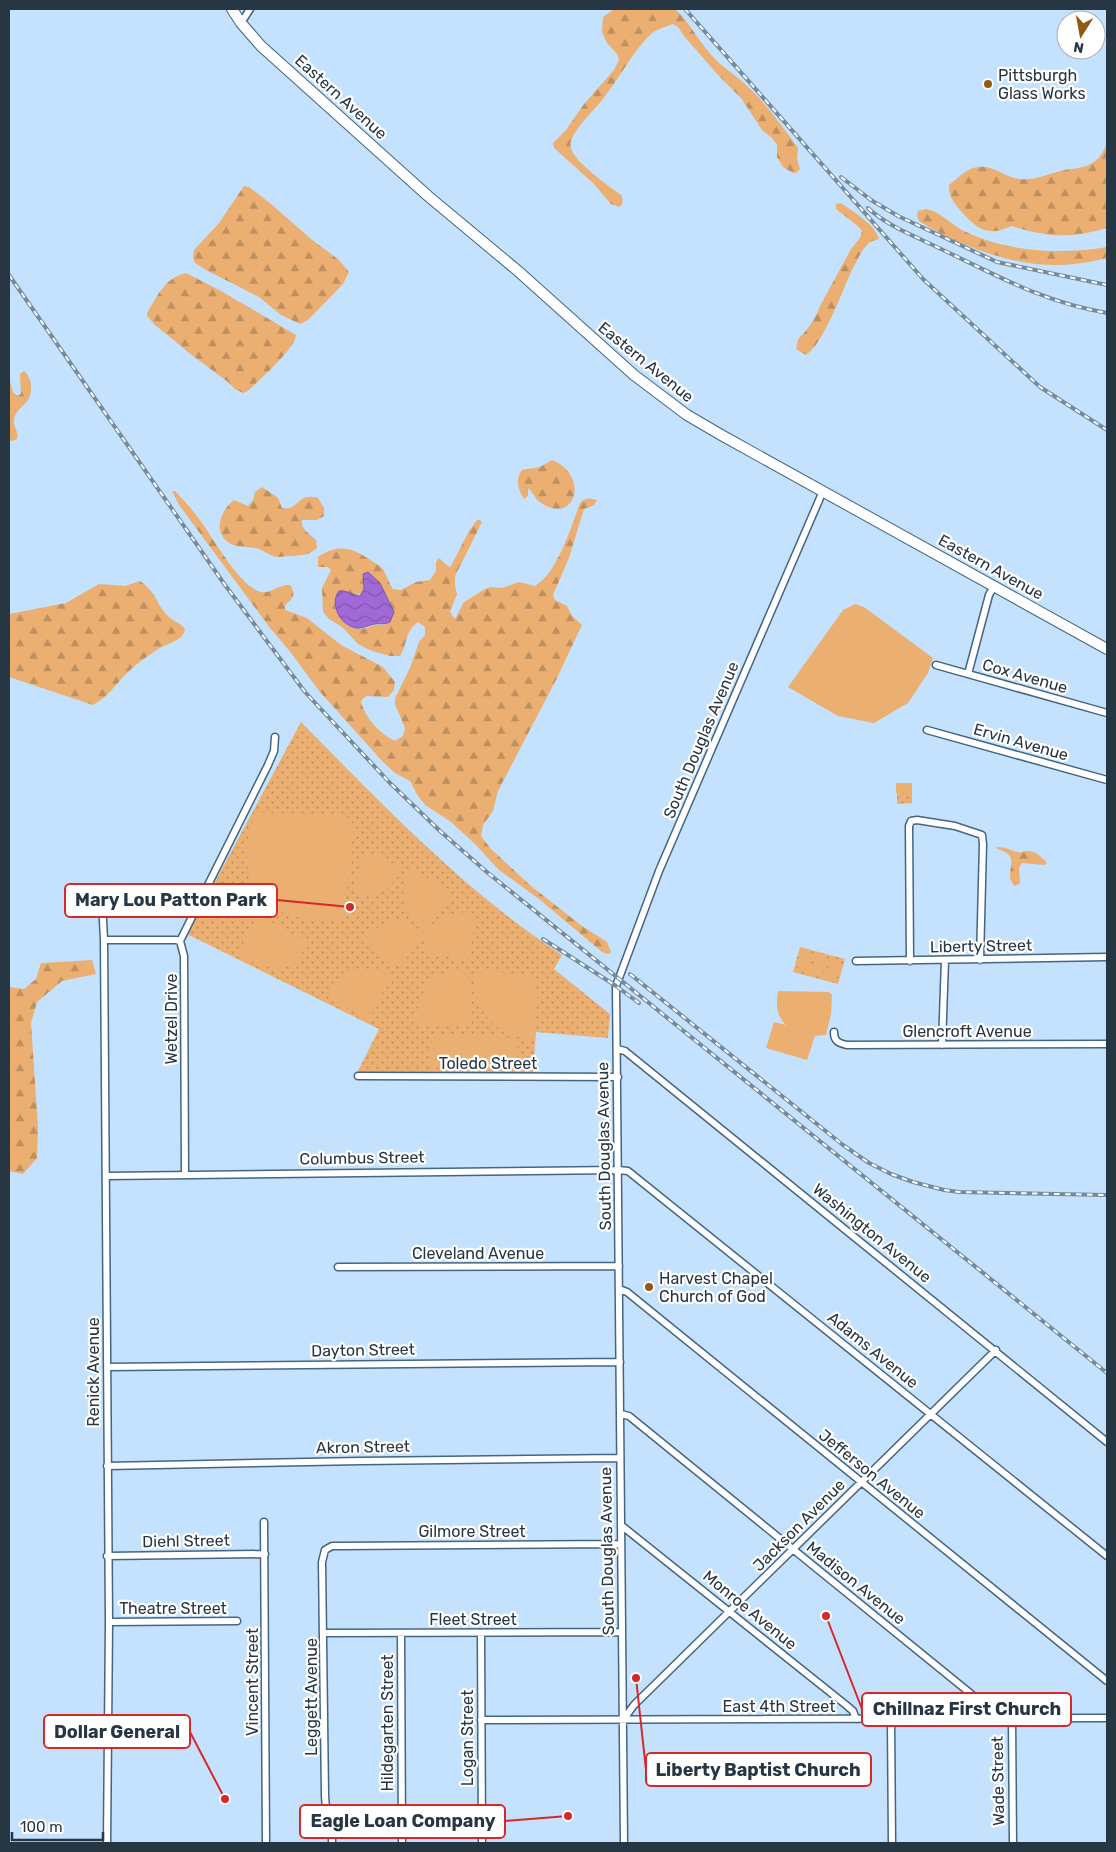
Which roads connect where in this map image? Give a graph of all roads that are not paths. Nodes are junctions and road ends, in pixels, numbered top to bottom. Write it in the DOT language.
graph roads {
  1 [pos="232,9"];
  2 [pos="250,9"];
  3 [pos="241,23"];
  4 [pos="823,491"];
  5 [pos="994,586"];
  6 [pos="1107,649"];
  7 [pos="936,665"];
  8 [pos="968,674"];
  9 [pos="1107,713"];
  10 [pos="927,730"];
  11 [pos="275,737"];
  12 [pos="1107,780"];
  13 [pos="102,901"];
  14 [pos="104,940"];
  15 [pos="180,941"];
  16 [pos="1107,957"];
  17 [pos="945,960"];
  18 [pos="980,960"];
  19 [pos="856,961"];
  20 [pos="910,961"];
  21 [pos="834,1032"];
  22 [pos="1107,1044"];
  23 [pos="942,1045"];
  24 [pos="617,1049"];
  25 [pos="358,1076"];
  26 [pos="618,1077"];
  27 [pos="618,1170"];
  28 [pos="185,1175"];
  29 [pos="106,1176"];
  30 [pos="619,1266"];
  31 [pos="338,1267"];
  32 [pos="619,1289"];
  33 [pos="996,1350"];
  34 [pos="620,1362"];
  35 [pos="107,1367"];
  36 [pos="930,1413"];
  37 [pos="621,1414"];
  38 [pos="1107,1442"];
  39 [pos="620,1458"];
  40 [pos="107,1466"];
  41 [pos="861,1483"];
  42 [pos="264,1522"];
  43 [pos="622,1526"];
  44 [pos="621,1544"];
  45 [pos="793,1549"];
  46 [pos="325,1550"];
  47 [pos="265,1554"];
  48 [pos="107,1556"];
  49 [pos="1107,1556"];
  50 [pos="729,1611"];
  51 [pos="237,1621"];
  52 [pos="108,1622"];
  53 [pos="622,1632"];
  54 [pos="324,1633"];
  55 [pos="401,1633"];
  56 [pos="481,1633"];
  57 [pos="1107,1681"];
  58 [pos="1107,1718"];
  59 [pos="890,1719"];
  60 [pos="1002,1719"];
  61 [pos="1012,1719"];
  62 [pos="481,1720"];
  63 [pos="622,1720"];
  64 [pos="856,1720"];
  65 [pos="107,1843"];
  66 [pos="266,1843"];
  67 [pos="332,1843"];
  68 [pos="402,1843"];
  69 [pos="482,1843"];
  70 [pos="624,1843"];
  71 [pos="892,1843"];
  72 [pos="1013,1843"];
  1 -- 3 [label="main road, Eastern Avenue"];
  2 -- 3 [label="street"];
  3 -- 4 [label="main road, Eastern Avenue"];
  4 -- 5 [label="main road, Eastern Avenue"];
  4 -- 24 [label="street, South Douglas Avenue"];
  5 -- 6 [label="main road, Eastern Avenue"];
  5 -- 8 [label="street"];
  7 -- 8 [label="street, Cox Avenue"];
  8 -- 9 [label="street, Cox Avenue"];
  10 -- 12 [label="street, Ervin Avenue"];
  11 -- 15 [label="street"];
  13 -- 14 [label="street, Renick Avenue"];
  14 -- 15 [label="street"];
  14 -- 29 [label="street, Renick Avenue"];
  15 -- 28 [label="street, Wetzel Drive"];
  16 -- 18 [label="street, Liberty Street"];
  17 -- 18 [label="street, Liberty Street"];
  17 -- 20 [label="street, Liberty Street"];
  17 -- 23 [label="street"];
  18 -- 20 [label="street"];
  19 -- 20 [label="street, Liberty Street"];
  21 -- 23 [label="street, Glencroft Avenue"];
  22 -- 23 [label="street, Glencroft Avenue"];
  24 -- 26 [label="street, South Douglas Avenue"];
  24 -- 33 [label="street, Washington Avenue"];
  25 -- 26 [label="street, Toledo Street"];
  26 -- 27 [label="street, South Douglas Avenue"];
  27 -- 28 [label="street, Columbus Street"];
  27 -- 30 [label="street, South Douglas Avenue"];
  27 -- 36 [label="street, Adams Avenue"];
  28 -- 29 [label="street, Columbus Street"];
  29 -- 35 [label="street, Renick Avenue"];
  30 -- 31 [label="street, Cleveland Avenue"];
  30 -- 32 [label="street, South Douglas Avenue"];
  32 -- 34 [label="street, South Douglas Avenue"];
  32 -- 41 [label="street, Jefferson Avenue"];
  33 -- 36 [label="street, Jackson Avenue"];
  33 -- 38 [label="street, Washington Avenue"];
  34 -- 35 [label="street, Dayton Street"];
  34 -- 37 [label="street, South Douglas Avenue"];
  35 -- 40 [label="street, Renick Avenue"];
  36 -- 41 [label="street, Jackson Avenue"];
  36 -- 49 [label="street, Adams Avenue"];
  37 -- 39 [label="street, South Douglas Avenue"];
  37 -- 45 [label="street, Madison Avenue"];
  39 -- 40 [label="street, Akron Street"];
  39 -- 43 [label="street, South Douglas Avenue"];
  40 -- 48 [label="street, Renick Avenue"];
  41 -- 45 [label="street, Jackson Avenue"];
  41 -- 57 [label="street, Jefferson Avenue"];
  42 -- 47 [label="street, Vincent Street"];
  43 -- 44 [label="street, South Douglas Avenue"];
  43 -- 50 [label="street, Monroe Avenue"];
  44 -- 46 [label="street, Gilmore Street"];
  44 -- 53 [label="street, South Douglas Avenue"];
  45 -- 50 [label="street, Jackson Avenue"];
  45 -- 60 [label="street, Madison Avenue"];
  46 -- 54 [label="street, Leggett Avenue"];
  47 -- 48 [label="street, Diehl Street"];
  47 -- 66 [label="street, Vincent Street"];
  48 -- 52 [label="street, Renick Avenue"];
  50 -- 63 [label="street, Jackson Avenue"];
  50 -- 64 [label="street, Monroe Avenue"];
  51 -- 52 [label="street, Theatre Street"];
  52 -- 65 [label="street, Renick Avenue"];
  53 -- 56 [label="street, Fleet Street"];
  53 -- 63 [label="street, South Douglas Avenue"];
  54 -- 55 [label="street, Fleet Street"];
  54 -- 67 [label="street, Leggett Avenue"];
  55 -- 56 [label="street, Fleet Street"];
  55 -- 68 [label="street, Hildegarten Street"];
  56 -- 62 [label="street, Logan Street"];
  58 -- 61 [label="street, East 4th Street"];
  59 -- 60 [label="street, East 4th Street"];
  59 -- 64 [label="street, East 4th Street"];
  59 -- 71 [label="street"];
  60 -- 61 [label="street, East 4th Street"];
  61 -- 72 [label="street, Wade Street"];
  62 -- 63 [label="street, East 4th Street"];
  62 -- 69 [label="street, Logan Street"];
  63 -- 64 [label="street, East 4th Street"];
  63 -- 70 [label="street, South Douglas Avenue"];
}
